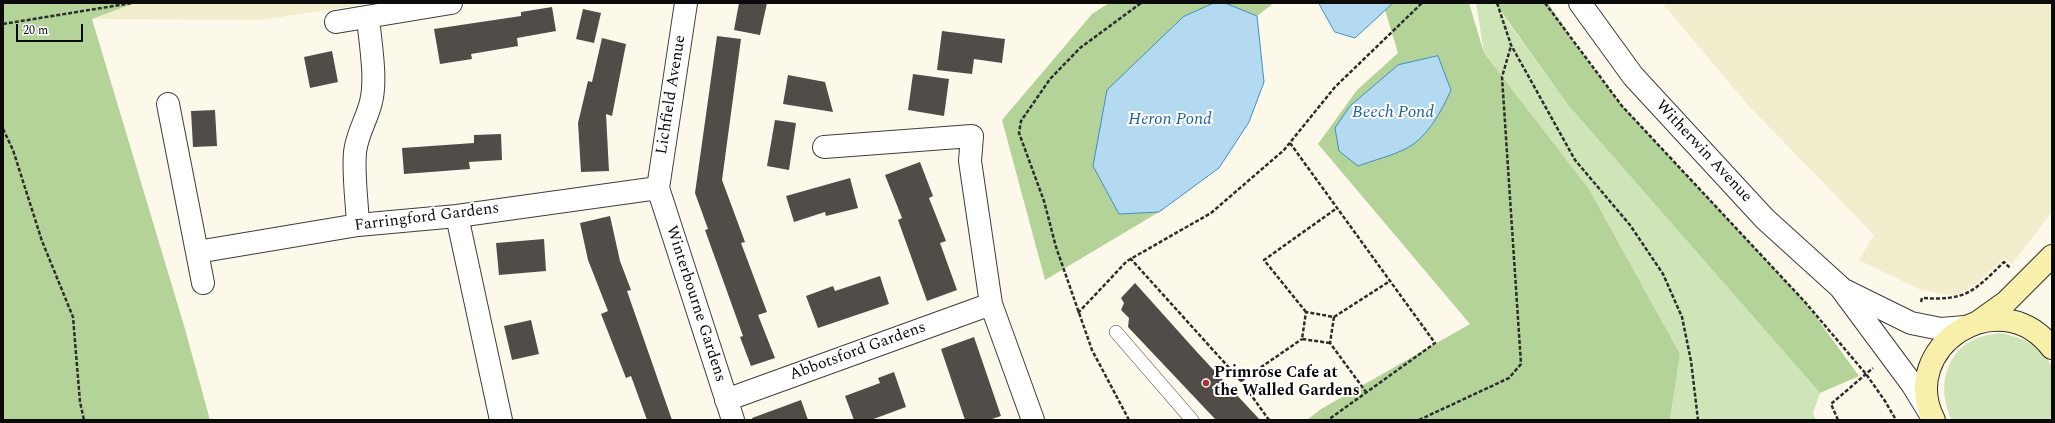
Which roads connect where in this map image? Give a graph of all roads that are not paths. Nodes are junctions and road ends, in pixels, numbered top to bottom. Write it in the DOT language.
graph roads {
  1 [pos="451,3"];
  2 [pos="686,3"];
  3 [pos="1580,3"];
  4 [pos="368,16"];
  5 [pos="336,22"];
  6 [pos="168,104"];
  7 [pos="824,147"];
  8 [pos="658,188"];
  9 [pos="457,216"];
  10 [pos="358,225"];
  11 [pos="197,252"];
  12 [pos="2052,256"];
  13 [pos="203,283"];
  14 [pos="1840,288"];
  15 [pos="990,304"];
  16 [pos="1971,324"];
  17 [pos="1116,332"];
  18 [pos="2052,348"];
  19 [pos="730,410"];
  20 [pos="496,418"];
  21 [pos="1932,418"];
  22 [pos="1033,420"];
  23 [pos="1192,420"];
  1 -- 4 [label="street"];
  2 -- 8 [label="street, Lichfield Avenue"];
  3 -- 14 [label="street, Witherwin Avenue"];
  4 -- 5 [label="street"];
  4 -- 10 [label="street"];
  6 -- 11 [label="street"];
  7 -- 15 [label="street"];
  8 -- 9 [label="street, Farringford Gardens"];
  8 -- 19 [label="street, Winterbourne Gardens"];
  9 -- 10 [label="street, Farringford Gardens"];
  9 -- 20 [label="street"];
  10 -- 11 [label="street, Farringford Gardens"];
  11 -- 13 [label="street"];
  12 -- 16 [label="street"];
  14 -- 16 [label="street, Witherwin Avenue"];
  14 -- 21 [label="street, Witherwin Avenue"];
  15 -- 19 [label="street, Abbotsford Gardens"];
  15 -- 22 [label="street"];
  16 -- 18 [label="street"];
  16 -- 21 [label="street"];
  17 -- 23 [label="lane"];
}
